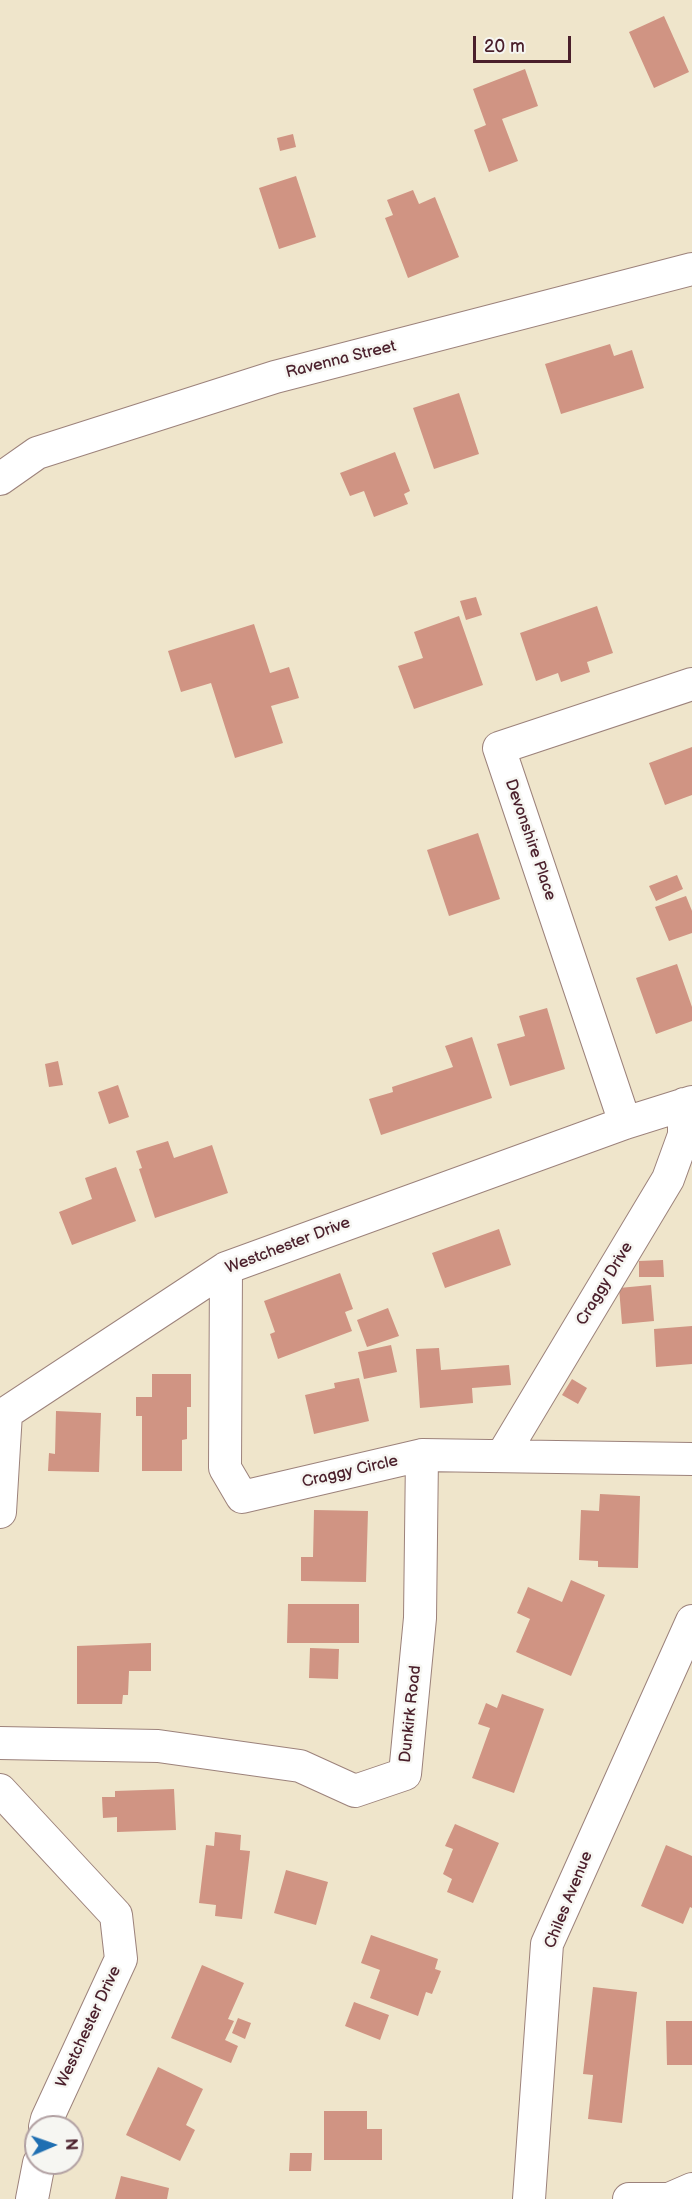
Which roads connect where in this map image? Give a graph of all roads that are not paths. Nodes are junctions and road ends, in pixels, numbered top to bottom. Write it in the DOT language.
graph roads {
  1 [pos="692,269"];
  2 [pos="0,479"];
  3 [pos="692,684"];
  4 [pos="688,1103"];
  5 [pos="625,1123"];
  6 [pos="226,1268"];
  7 [pos="422,1455"];
  8 [pos="502,1456"];
  9 [pos="692,1459"];
  10 [pos="0,1512"];
  11 [pos="692,1621"];
  12 [pos="0,1743"];
  13 [pos="0,1790"];
  14 [pos="48,2115"];
  15 [pos="37,2175"];
  16 [pos="692,2189"];
  17 [pos="32,2199"];
  18 [pos="529,2199"];
  19 [pos="629,2199"];
  1 -- 2 [label="street, Ravenna Street"];
  3 -- 5 [label="street, Devonshire Place"];
  4 -- 5 [label="street, Westchester Drive"];
  4 -- 8 [label="street, Craggy Drive"];
  5 -- 6 [label="street, Westchester Drive"];
  6 -- 7 [label="street, Craggy Circle"];
  6 -- 10 [label="street, Westchester Drive"];
  7 -- 8 [label="street, Craggy Circle"];
  7 -- 12 [label="street, Dunkirk Road"];
  8 -- 9 [label="street, Craggy Circle"];
  11 -- 18 [label="street, Chiles Avenue"];
  13 -- 14 [label="street, Westchester Drive"];
  15 -- 17 [label="street"];
  16 -- 19 [label="street"];
}
